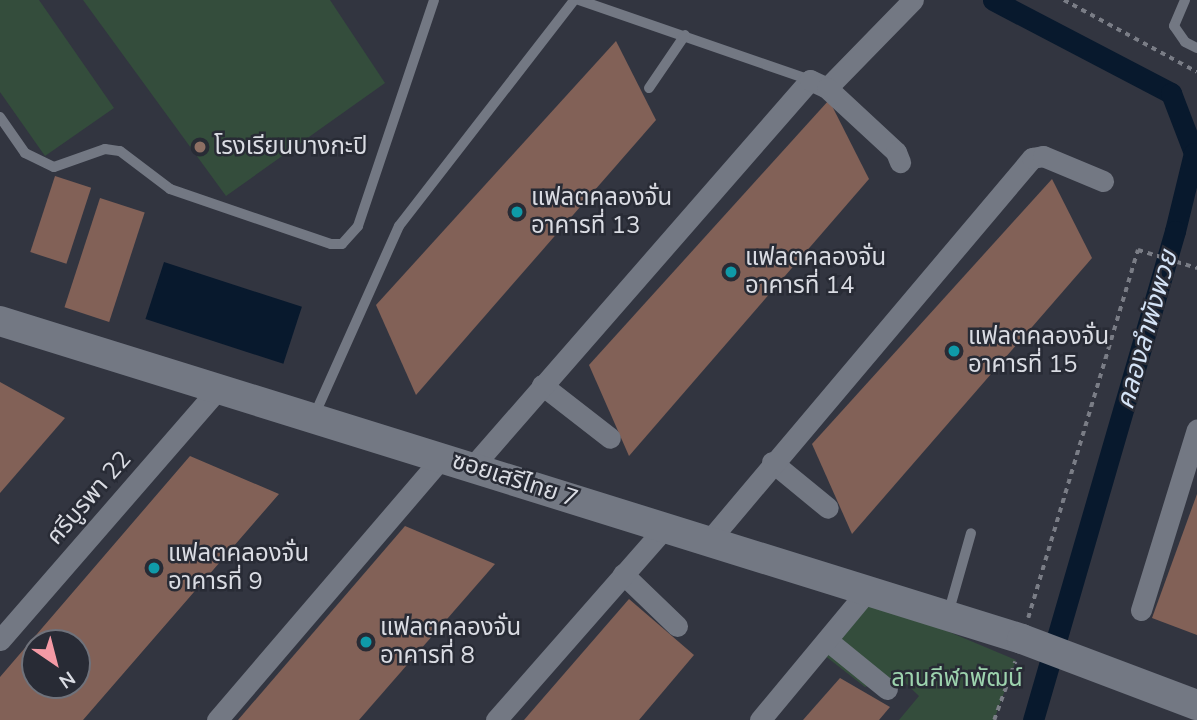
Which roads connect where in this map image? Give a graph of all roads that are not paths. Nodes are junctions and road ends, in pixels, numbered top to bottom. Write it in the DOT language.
graph roads {
  1 [pos="434,0"];
  2 [pos="574,0"];
  3 [pos="579,0"];
  4 [pos="914,0"];
  5 [pos="1185,0"];
  6 [pos="685,35"];
  7 [pos="1197,48"];
  8 [pos="819,84"];
  9 [pos="649,88"];
  10 [pos="0,117"];
  11 [pos="900,162"];
  12 [pos="1103,181"];
  13 [pos="4,328"];
  14 [pos="542,385"];
  15 [pos="217,390"];
  16 [pos="313,416"];
  17 [pos="1197,429"];
  18 [pos="610,438"];
  19 [pos="443,456"];
  20 [pos="772,462"];
  21 [pos="474,465"];
  22 [pos="828,508"];
  23 [pos="663,530"];
  24 [pos="971,533"];
  25 [pos="707,543"];
  26 [pos="622,574"];
  27 [pos="868,590"];
  28 [pos="1141,610"];
  29 [pos="947,617"];
  30 [pos="677,626"];
  31 [pos="0,640"];
  32 [pos="828,641"];
  33 [pos="887,689"];
  34 [pos="1197,705"];
  35 [pos="217,720"];
  36 [pos="496,720"];
  37 [pos="760,720"];
  1 -- 10 [label="lane"];
  2 -- 16 [label="lane"];
  3 -- 6 [label="lane"];
  4 -- 8 [label="street"];
  5 -- 7 [label="lane"];
  6 -- 8 [label="lane"];
  6 -- 9 [label="lane"];
  8 -- 11 [label="street"];
  8 -- 14 [label="street"];
  12 -- 20 [label="street"];
  13 -- 15 [label="street, ซอยเสรีไทย 7"];
  14 -- 18 [label="street"];
  14 -- 21 [label="street"];
  15 -- 16 [label="street, ซอยเสรีไทย 7"];
  15 -- 31 [label="street, ศรีบูรพา 22"];
  16 -- 19 [label="street, ซอยเสรีไทย 7"];
  17 -- 28 [label="street"];
  19 -- 21 [label="street, ซอยเสรีไทย 7"];
  19 -- 35 [label="street"];
  20 -- 22 [label="street"];
  20 -- 25 [label="street"];
  21 -- 23 [label="street, ซอยเสรีไทย 7"];
  23 -- 25 [label="street, ซอยเสรีไทย 7"];
  23 -- 26 [label="street"];
  24 -- 29 [label="lane"];
  25 -- 27 [label="street, ซอยเสรีไทย 7"];
  26 -- 30 [label="street"];
  26 -- 36 [label="street"];
  27 -- 29 [label="street, ซอยเสรีไทย 7"];
  27 -- 32 [label="street"];
  29 -- 34 [label="street, ซอยเสรีไทย 7"];
  32 -- 33 [label="street"];
  32 -- 37 [label="street"];
}
